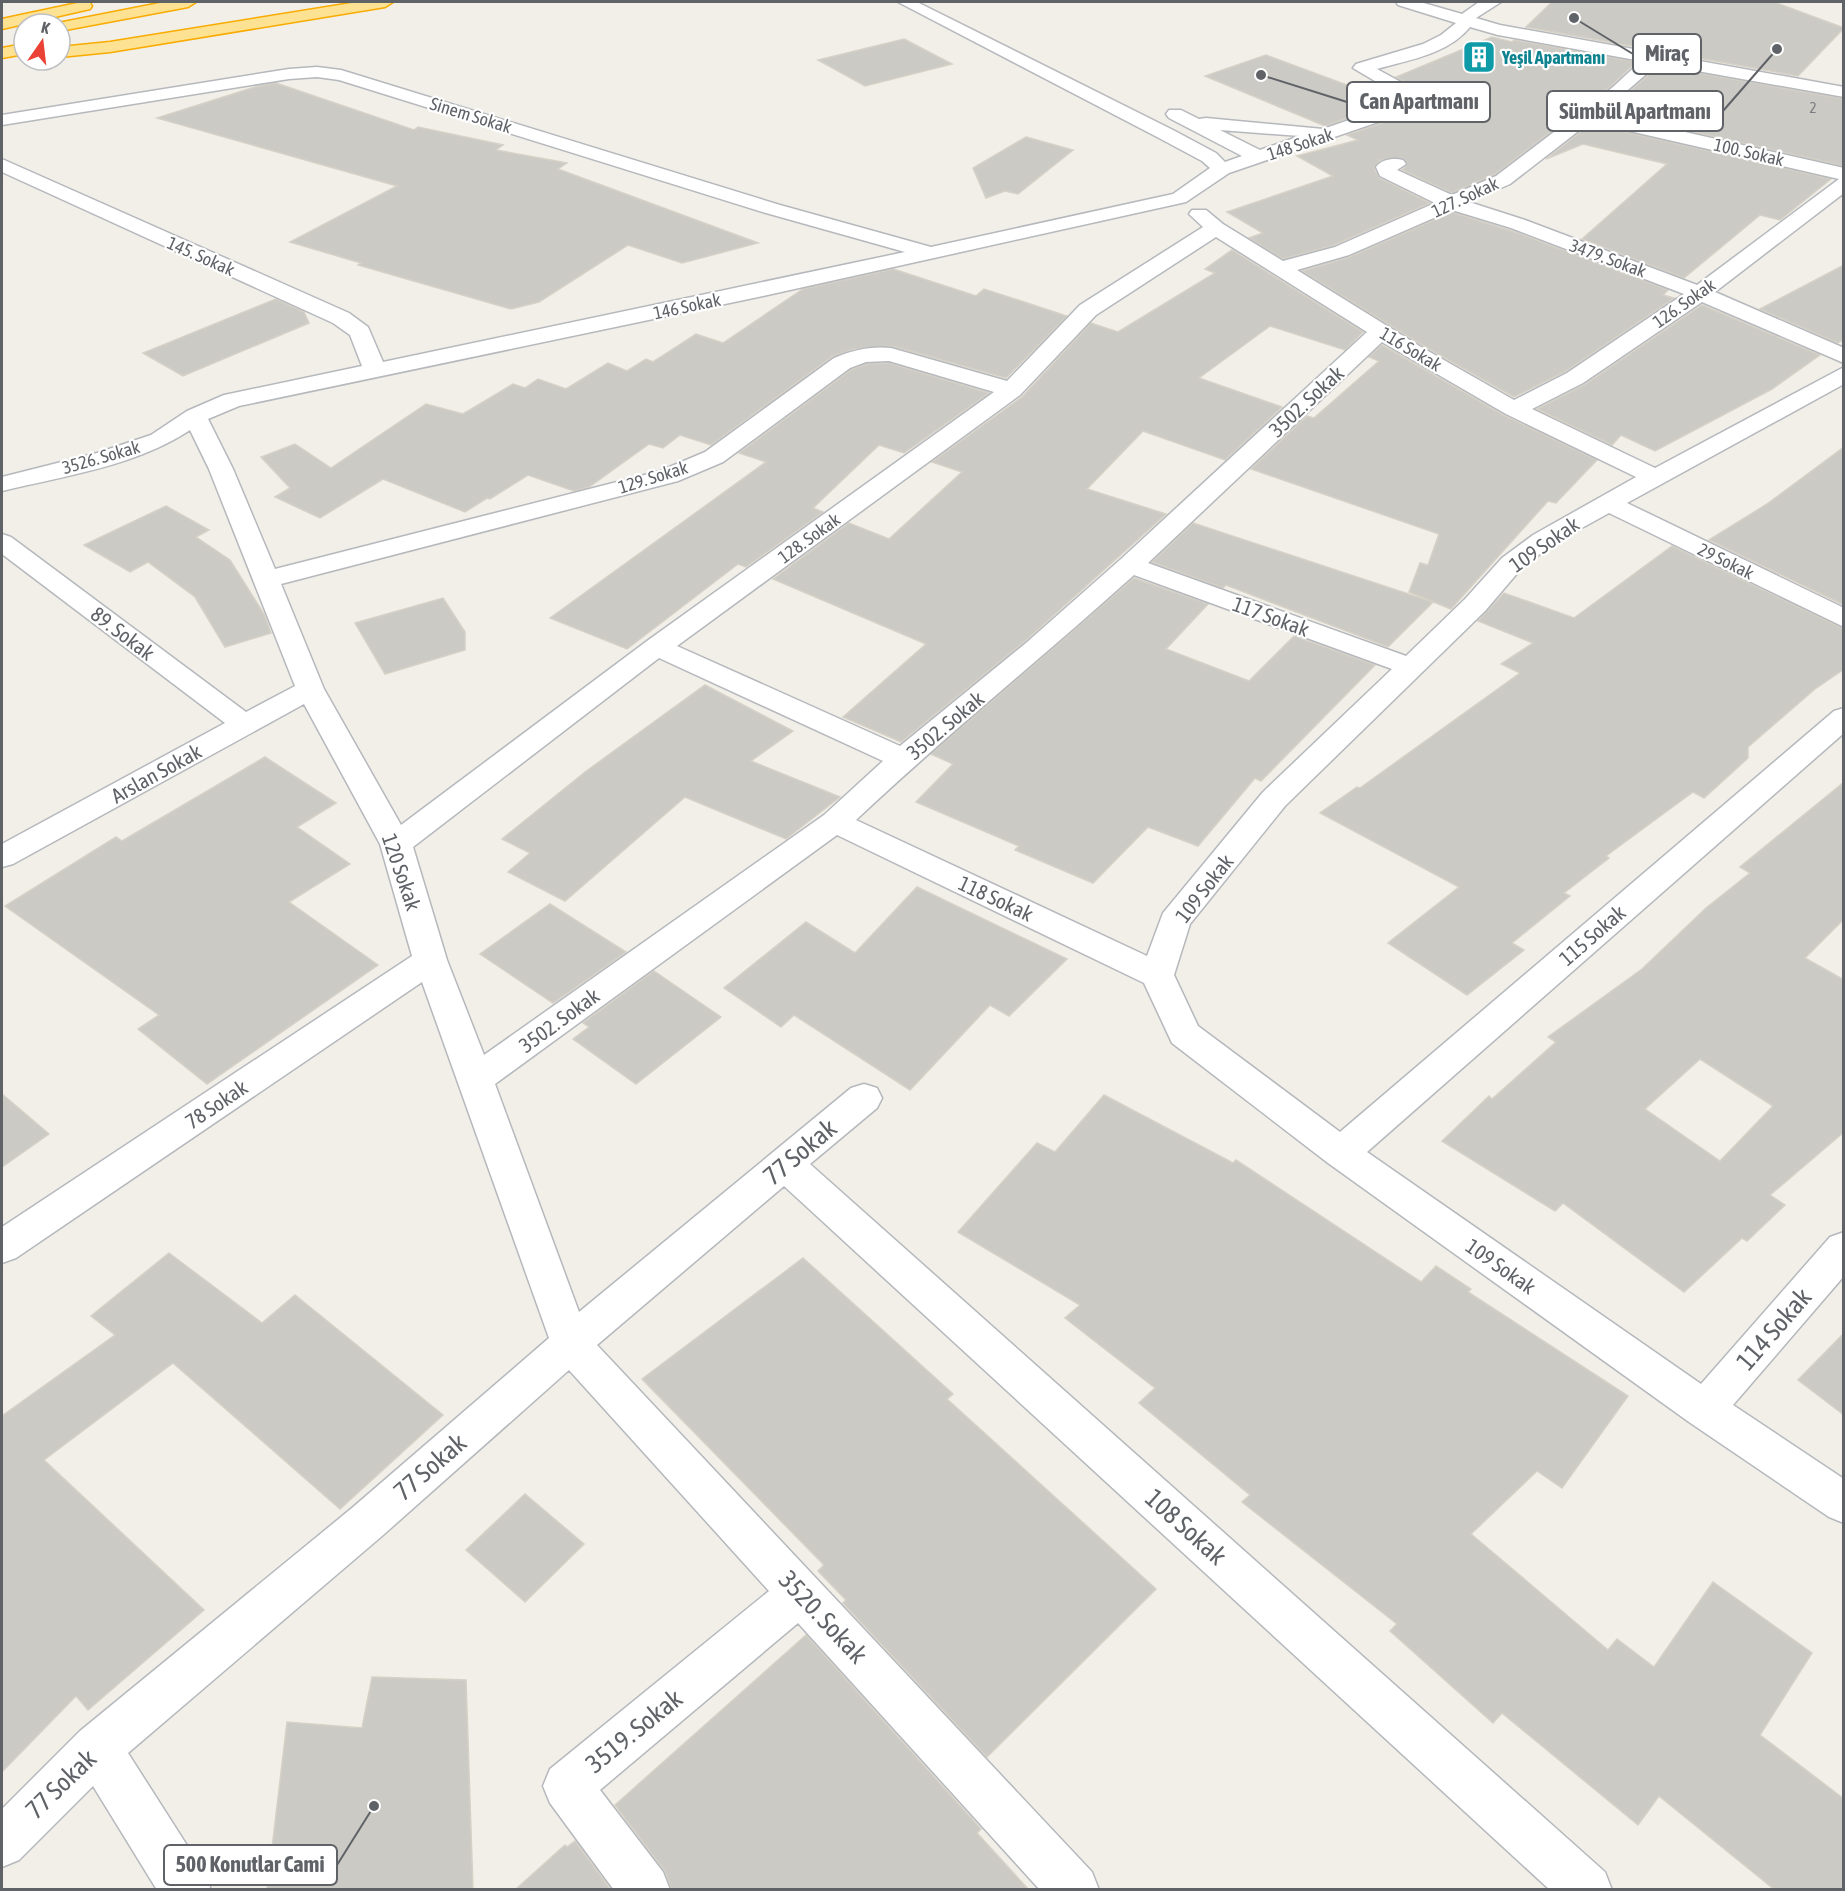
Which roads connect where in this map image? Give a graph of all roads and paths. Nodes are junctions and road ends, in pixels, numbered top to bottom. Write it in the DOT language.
graph roads {
  1 [pos="107,2"];
  2 [pos="188,2"];
  3 [pos="385,2"];
  4 [pos="906,2"];
  5 [pos="1404,2"];
  6 [pos="1493,2"];
  7 [pos="205,13"];
  8 [pos="1464,22"];
  9 [pos="2,24"];
  10 [pos="72,24"];
  11 [pos="72,39"];
  12 [pos="72,51"];
  13 [pos="1652,60"];
  14 [pos="1844,92"];
  15 [pos="1158,105"];
  16 [pos="1585,115"];
  17 [pos="2,120"];
  18 [pos="1190,122"];
  19 [pos="1332,134"];
  20 [pos="1259,157"];
  21 [pos="1396,164"];
  22 [pos="2,165"];
  23 [pos="1222,169"];
  24 [pos="1844,174"];
  25 [pos="1844,183"];
  26 [pos="1179,198"];
  27 [pos="1452,203"];
  28 [pos="1216,228"];
  29 [pos="930,253"];
  30 [pos="1281,268"];
  31 [pos="1700,292"];
  32 [pos="1381,332"];
  33 [pos="1844,356"];
  34 [pos="376,372"];
  35 [pos="1844,375"];
  36 [pos="1012,390"];
  37 [pos="1514,410"];
  38 [pos="195,416"];
  39 [pos="1657,478"];
  40 [pos="2,484"];
  41 [pos="1608,502"];
  42 [pos="2,542"];
  43 [pos="1130,565"];
  44 [pos="267,579"];
  45 [pos="1844,619"];
  46 [pos="657,647"];
  47 [pos="1412,667"];
  48 [pos="310,689"];
  49 [pos="1844,717"];
  50 [pos="244,724"];
  51 [pos="903,759"];
  52 [pos="835,822"];
  53 [pos="396,844"];
  54 [pos="2,857"];
  55 [pos="430,960"];
  56 [pos="1157,975"];
  57 [pos="476,1079"];
  58 [pos="864,1098"];
  59 [pos="1341,1153"];
  60 [pos="785,1164"];
  61 [pos="2,1247"];
  62 [pos="1844,1248"];
  63 [pos="571,1345"];
  64 [pos="1704,1409"];
  65 [pos="1844,1503"];
  66 [pos="801,1593"];
  67 [pos="98,1748"];
  68 [pos="2,1842"];
  69 [pos="186,1890"];
  70 [pos="645,1890"];
  71 [pos="1074,1890"];
  72 [pos="1587,1890"];
  1 -- 9 [label="highway"];
  2 -- 10 [label="highway"];
  3 -- 12 [label="highway"];
  4 -- 23 [label="street"];
  5 -- 8 [label="street"];
  6 -- 8 [label="street, 148 Sokak"];
  7 -- 11 [label="highway"];
  8 -- 13 [label="street"];
  8 -- 19 [label="street, 148 Sokak"];
  13 -- 14 [label="street"];
  13 -- 16 [label="street, 127. Sokak"];
  15 -- 18 [label="street"];
  16 -- 24 [label="street, 100. Sokak"];
  16 -- 27 [label="street, 127. Sokak"];
  17 -- 29 [label="street, Sinem Sokak"];
  18 -- 19 [label="street"];
  18 -- 20 [label="street"];
  19 -- 20 [label="street, 148 Sokak"];
  20 -- 23 [label="street, 148 Sokak"];
  21 -- 27 [label="street, 3479. Sokak"];
  22 -- 34 [label="street, 145. Sokak"];
  23 -- 26 [label="street, 148 Sokak"];
  25 -- 31 [label="street, 126. Sokak"];
  26 -- 28 [label="street, 116 Sokak"];
  26 -- 29 [label="street, 146 Sokak"];
  27 -- 30 [label="street, 127. Sokak"];
  27 -- 31 [label="street, 3479. Sokak"];
  28 -- 30 [label="street, 116 Sokak"];
  28 -- 36 [label="street, 128. Sokak"];
  29 -- 34 [label="street, 146 Sokak"];
  30 -- 32 [label="street, 116 Sokak"];
  31 -- 33 [label="street, 3479. Sokak"];
  31 -- 37 [label="street, 126. Sokak"];
  32 -- 37 [label="street, 116 Sokak"];
  32 -- 43 [label="street, 3502. Sokak"];
  34 -- 38 [label="street, 146 Sokak"];
  35 -- 39 [label="street, 109 Sokak"];
  36 -- 44 [label="street, 129. Sokak"];
  36 -- 46 [label="street, 128. Sokak"];
  37 -- 39 [label="street, 116 Sokak"];
  38 -- 40 [label="street, 3526. Sokak"];
  38 -- 44 [label="street, 120 Sokak"];
  39 -- 41 [label="street, 109 Sokak"];
  41 -- 45 [label="street, 29 Sokak"];
  41 -- 47 [label="street, 109 Sokak"];
  42 -- 50 [label="street, 89. Sokak"];
  43 -- 47 [label="street, 117 Sokak"];
  43 -- 51 [label="street, 3502. Sokak"];
  44 -- 48 [label="street, 120 Sokak"];
  46 -- 51 [label="street"];
  46 -- 53 [label="street, 128. Sokak"];
  47 -- 56 [label="street, 109 Sokak"];
  48 -- 50 [label="street, Arslan Sokak"];
  48 -- 53 [label="street, 120 Sokak"];
  49 -- 59 [label="street, 115 Sokak"];
  50 -- 54 [label="street, Arslan Sokak"];
  51 -- 52 [label="street, 3502. Sokak"];
  52 -- 56 [label="street, 118 Sokak"];
  52 -- 57 [label="street, 3502. Sokak"];
  53 -- 55 [label="street, 120 Sokak"];
  55 -- 57 [label="street, 120 Sokak"];
  55 -- 61 [label="street, 78 Sokak"];
  56 -- 59 [label="street, 109 Sokak"];
  57 -- 63 [label="street, 120 Sokak"];
  58 -- 60 [label="street, 77 Sokak"];
  59 -- 64 [label="street, 109 Sokak"];
  60 -- 63 [label="street, 77 Sokak"];
  60 -- 72 [label="street, 108 Sokak"];
  62 -- 64 [label="street, 114 Sokak"];
  63 -- 66 [label="street, 3520. Sokak"];
  63 -- 67 [label="street, 77 Sokak"];
  64 -- 65 [label="street, 109 Sokak"];
  66 -- 70 [label="street, 3519. Sokak"];
  66 -- 71 [label="street, 3520. Sokak"];
  67 -- 68 [label="street, 77 Sokak"];
  67 -- 69 [label="street"];
}
